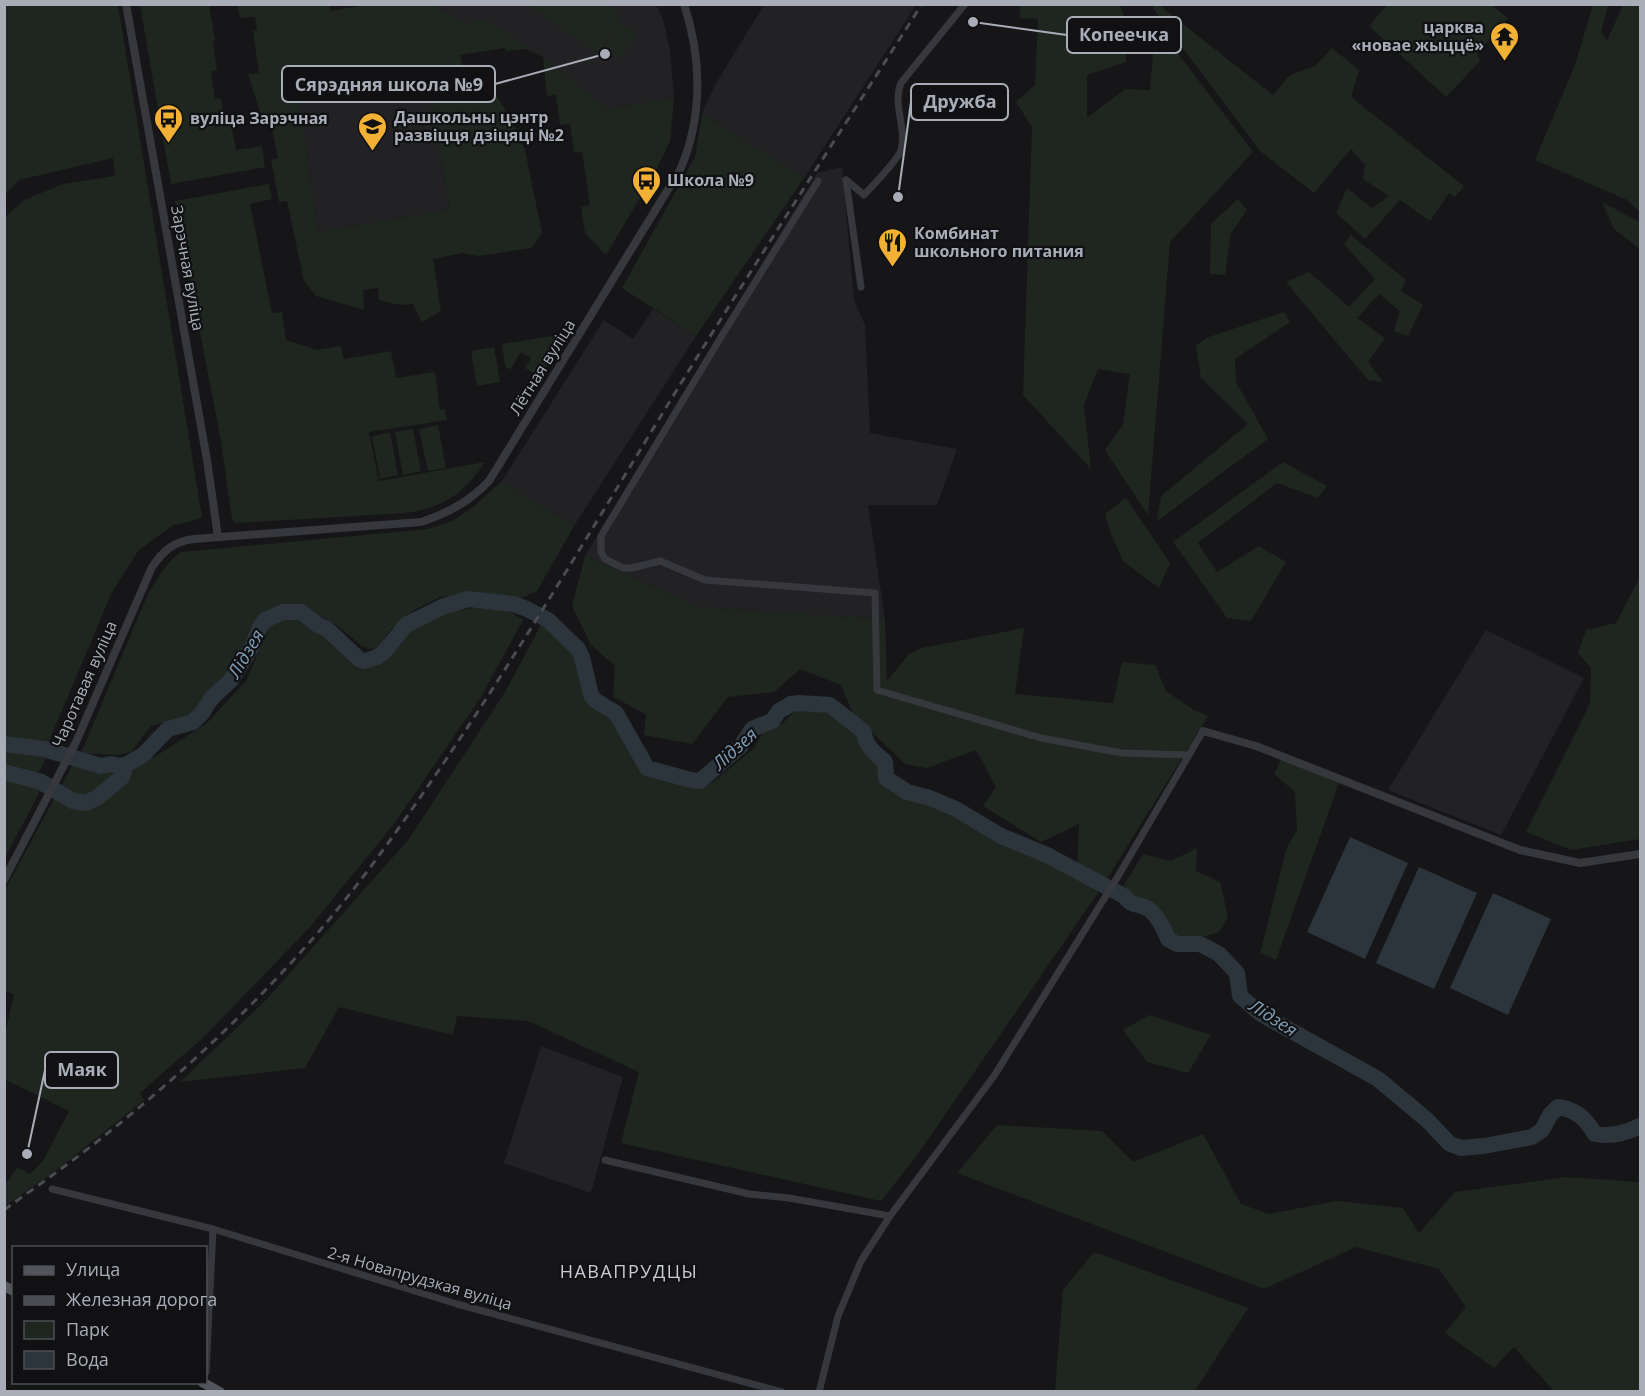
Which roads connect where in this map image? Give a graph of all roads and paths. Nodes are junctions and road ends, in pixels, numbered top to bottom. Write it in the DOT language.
graph roads {
  1 [pos="126,4"];
  2 [pos="684,4"];
  3 [pos="965,4"];
  4 [pos="818,181"];
  5 [pos="861,286"];
  6 [pos="218,537"];
  7 [pos="1203,731"];
  8 [pos="1189,755"];
  9 [pos="1641,854"];
  10 [pos="4,880"];
  11 [pos="604,1160"];
  12 [pos="52,1189"];
  13 [pos="890,1216"];
  14 [pos="213,1228"];
  15 [pos="207,1351"];
  16 [pos="204,1384"];
  17 [pos="220,1392"];
  18 [pos="782,1392"];
  19 [pos="819,1392"];
  1 -- 6 [label="street, Зарэчная вуліца"];
  2 -- 6 [label="street, Лётная вуліца"];
  3 -- 5 [label="street"];
  4 -- 8 [label="street"];
  6 -- 10 [label="street, Чаротавая вуліца"];
  7 -- 8 [label="street"];
  7 -- 9 [label="street"];
  8 -- 13 [label="street"];
  11 -- 13 [label="street"];
  12 -- 14 [label="street, 2-я Новапрудзкая вуліца"];
  13 -- 19 [label="street"];
  14 -- 15 [label="street"];
  14 -- 18 [label="street, 2-я Новапрудзкая вуліца"];
  16 -- 17 [label="main road"];
}
